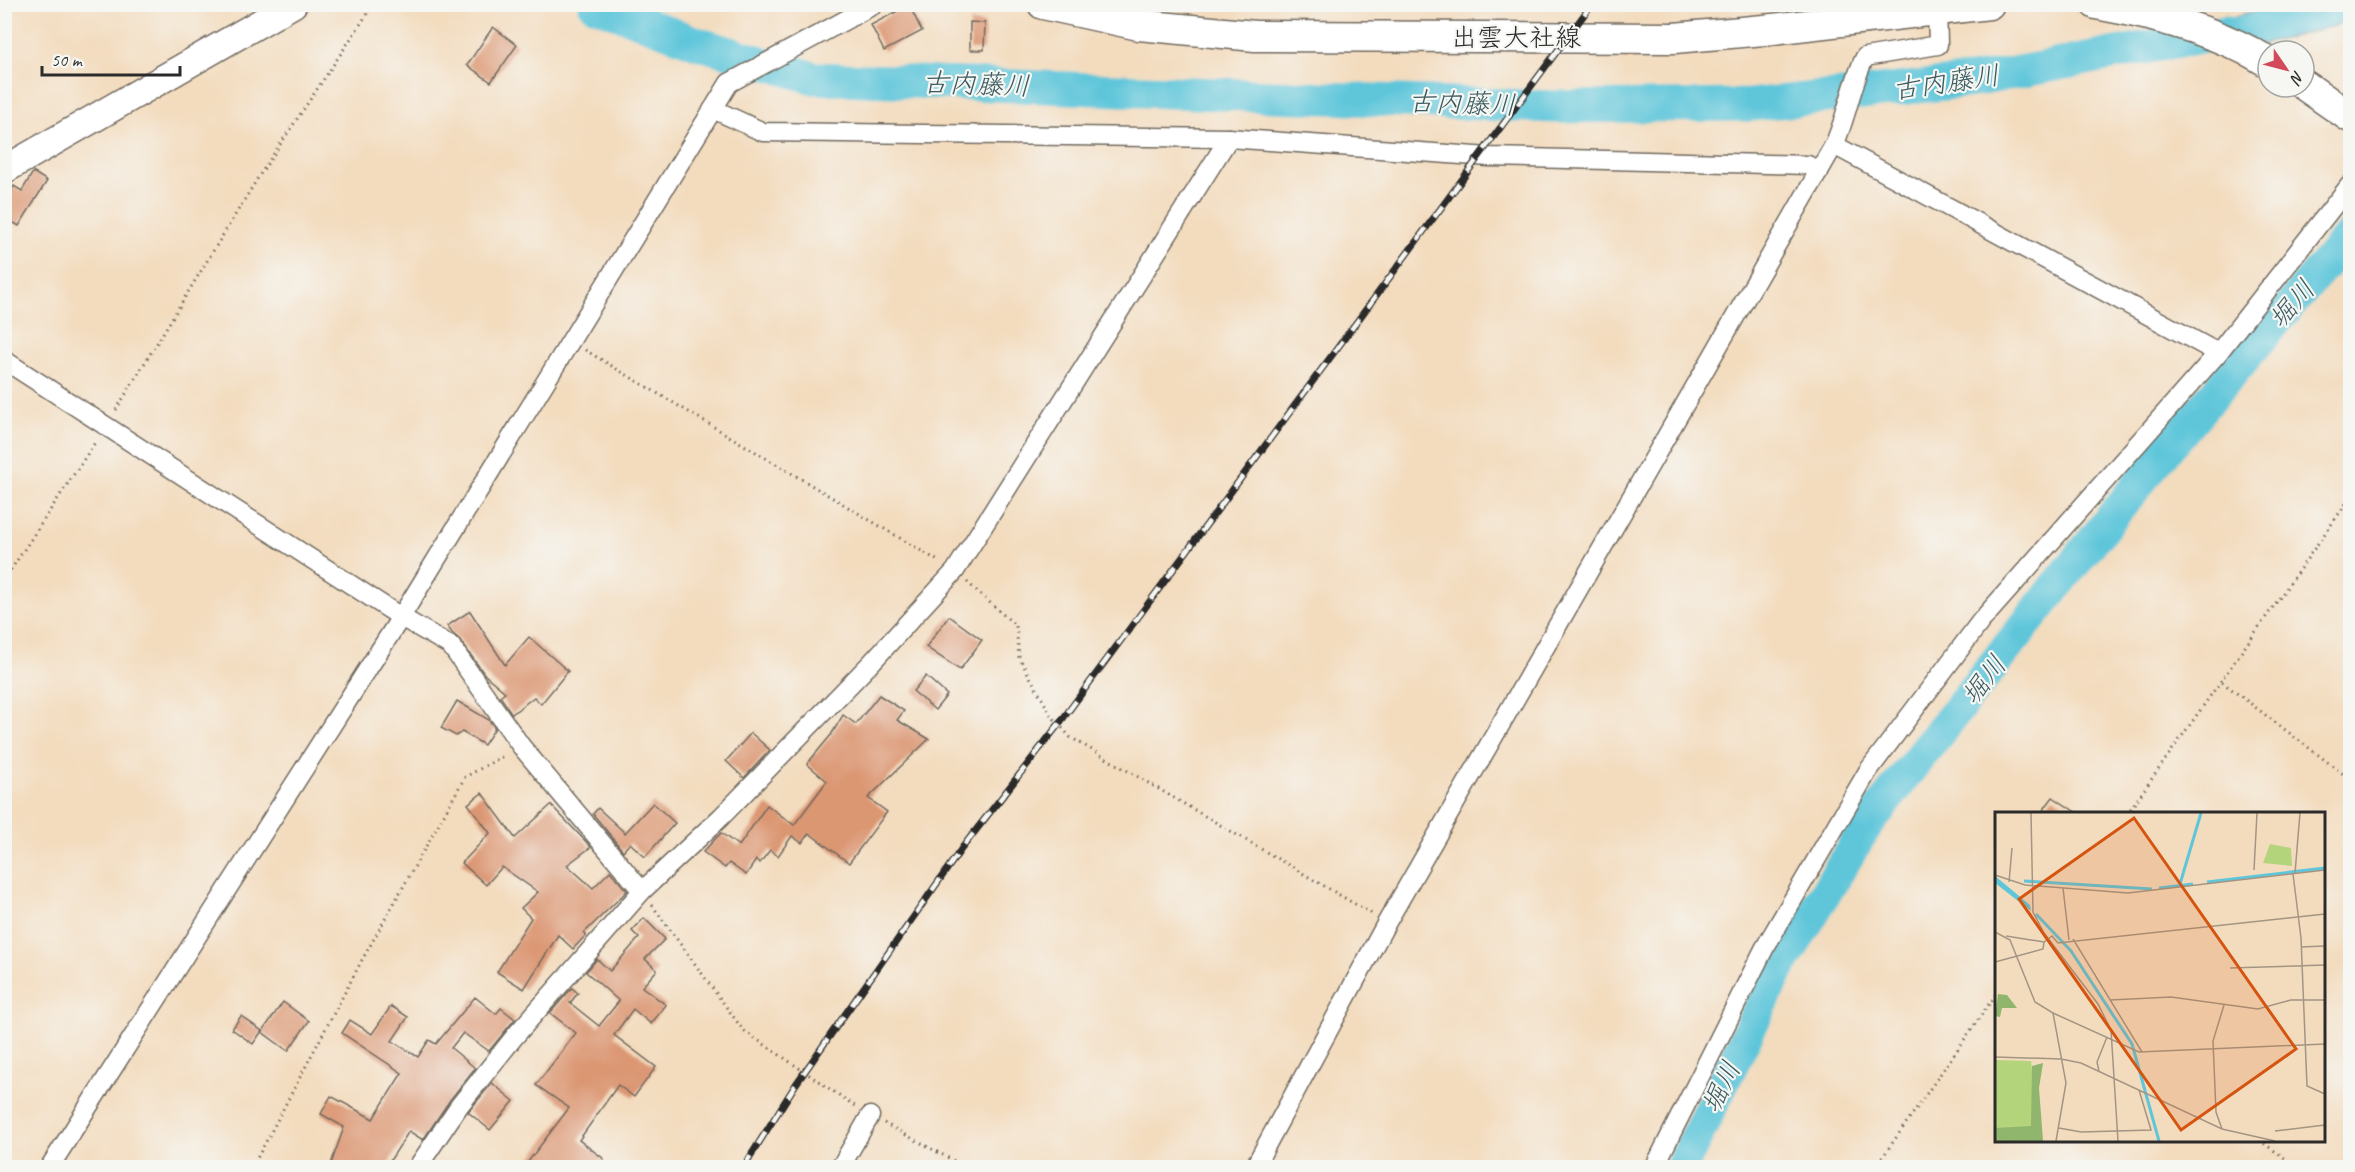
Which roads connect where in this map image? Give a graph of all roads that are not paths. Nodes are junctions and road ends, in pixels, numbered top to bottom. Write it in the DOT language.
graph roads {
  1 [pos="293,4"];
  2 [pos="875,4"];
  3 [pos="1043,4"];
  4 [pos="1989,4"];
  5 [pos="2096,4"];
  6 [pos="1936,8"];
  7 [pos="2256,56"];
  8 [pos="2316,94"];
  9 [pos="713,109"];
  10 [pos="2350,117"];
  11 [pos="1229,138"];
  12 [pos="1834,145"];
  13 [pos="4,170"];
  14 [pos="1819,172"];
  15 [pos="2350,185"];
  16 [pos="2218,353"];
  17 [pos="4,360"];
  18 [pos="401,617"];
  19 [pos="642,891"];
  20 [pos="870,1116"];
  21 [pos="49,1167"];
  22 [pos="417,1167"];
  23 [pos="840,1167"];
  24 [pos="1254,1167"];
  25 [pos="1654,1167"];
  1 -- 13 [label="main road"];
  2 -- 9 [label="street"];
  3 -- 6 [label="main road, 出雲大社線"];
  4 -- 6 [label="main road, 出雲大社線"];
  5 -- 7 [label="main road"];
  6 -- 12 [label="street"];
  8 -- 10 [label="main road"];
  9 -- 11 [label="street"];
  9 -- 18 [label="street"];
  11 -- 14 [label="street"];
  11 -- 19 [label="street"];
  12 -- 14 [label="street"];
  12 -- 16 [label="street"];
  14 -- 24 [label="street"];
  15 -- 16 [label="street"];
  16 -- 25 [label="street"];
  17 -- 18 [label="street"];
  18 -- 19 [label="street"];
  18 -- 21 [label="street"];
  19 -- 22 [label="street"];
  20 -- 23 [label="street"];
}
